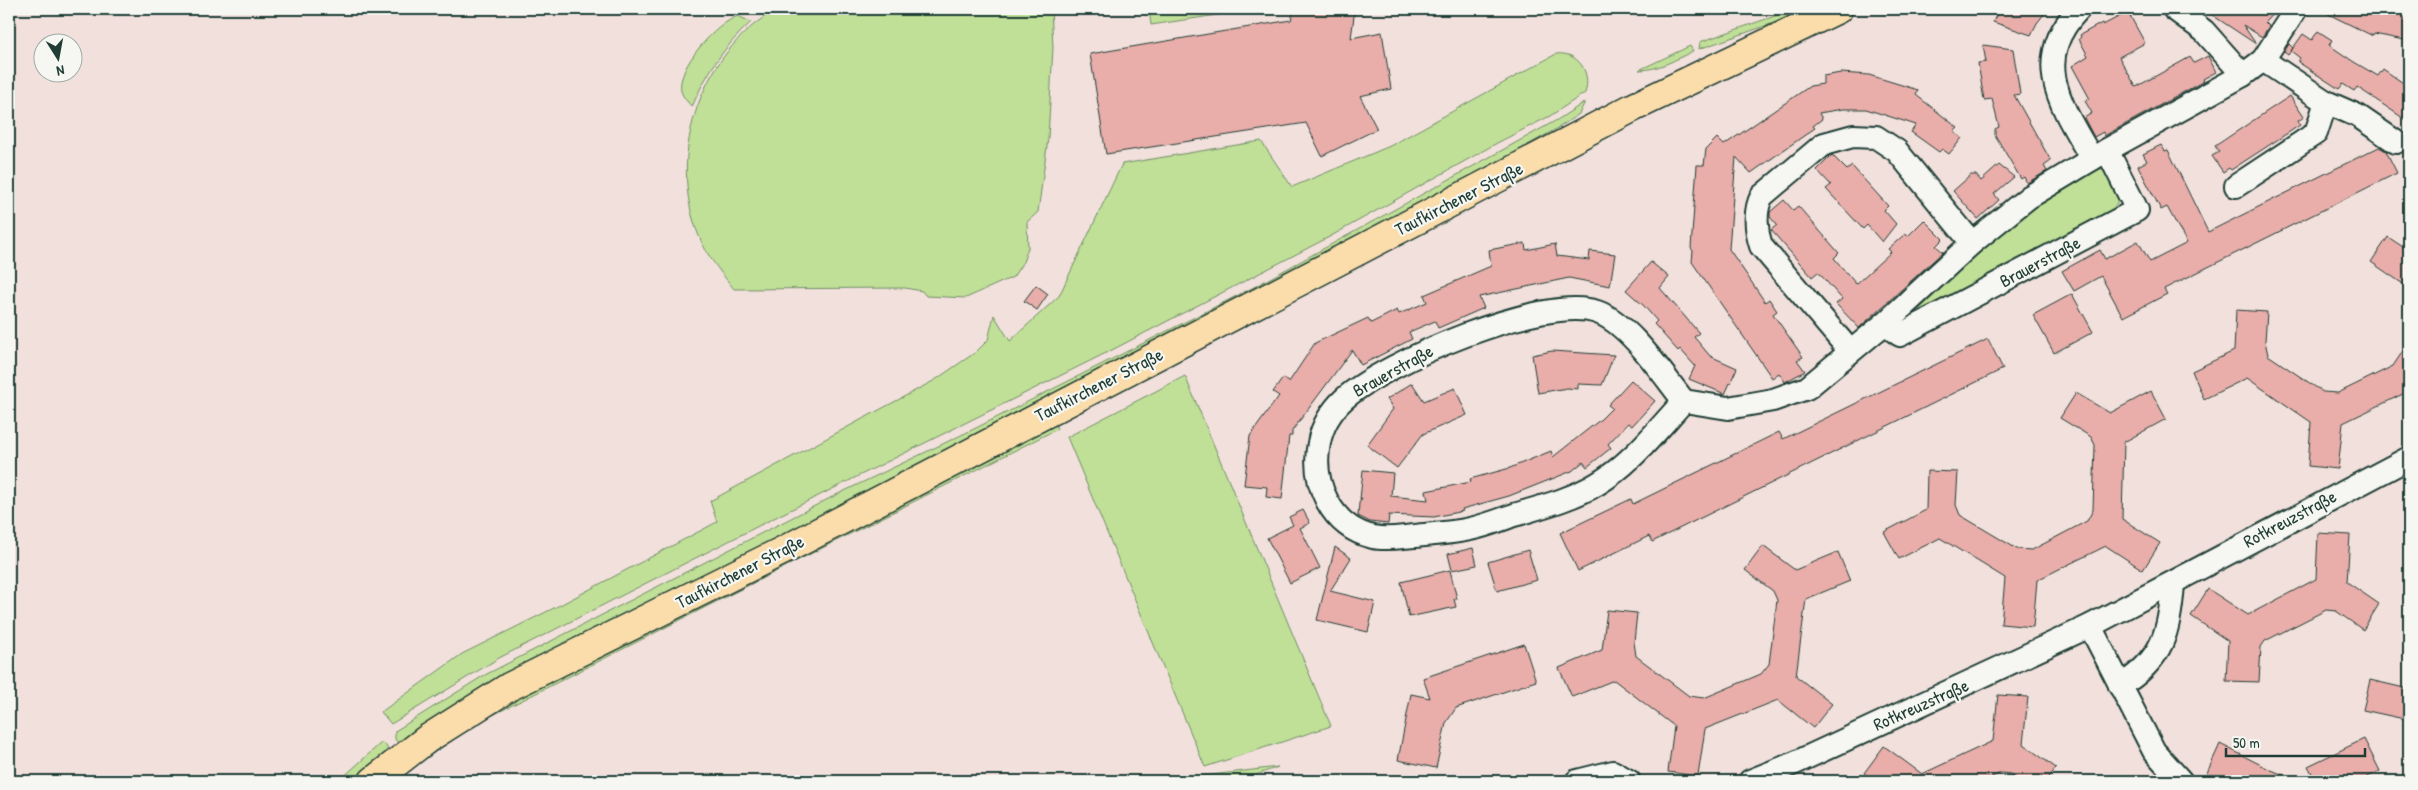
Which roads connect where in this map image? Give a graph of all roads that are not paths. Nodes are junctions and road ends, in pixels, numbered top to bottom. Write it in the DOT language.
graph roads {
  1 [pos="1838,9"];
  2 [pos="2079,9"];
  3 [pos="2174,9"];
  4 [pos="2296,9"];
  5 [pos="2263,60"];
  6 [pos="2243,75"];
  7 [pos="2326,102"];
  8 [pos="2396,142"];
  9 [pos="2099,154"];
  10 [pos="2236,186"];
  11 [pos="1972,243"];
  12 [pos="1884,324"];
  13 [pos="1850,351"];
  14 [pos="1684,401"];
  15 [pos="2409,458"];
  16 [pos="2173,583"];
  17 [pos="2090,626"];
  18 [pos="2120,686"];
  19 [pos="373,781"];
  20 [pos="1577,781"];
  21 [pos="1630,781"];
  22 [pos="1750,781"];
  23 [pos="2181,781"];
  1 -- 19 [label="main road, Taufkirchener Straße"];
  2 -- 9 [label="street"];
  3 -- 6 [label="street"];
  4 -- 5 [label="street"];
  5 -- 6 [label="street"];
  5 -- 7 [label="street"];
  6 -- 9 [label="street"];
  7 -- 8 [label="street"];
  7 -- 10 [label="street"];
  9 -- 11 [label="street"];
  9 -- 12 [label="street, Brauerstraße"];
  11 -- 12 [label="street"];
  11 -- 13 [label="street"];
  12 -- 13 [label="street"];
  13 -- 14 [label="street"];
  14 -- 14 [label="street, Brauerstraße"];
  15 -- 16 [label="street, Rotkreuzstraße"];
  16 -- 17 [label="street, Rotkreuzstraße"];
  16 -- 18 [label="street"];
  17 -- 18 [label="street"];
  17 -- 22 [label="street, Rotkreuzstraße"];
  18 -- 23 [label="street"];
  20 -- 21 [label="street"];
}
